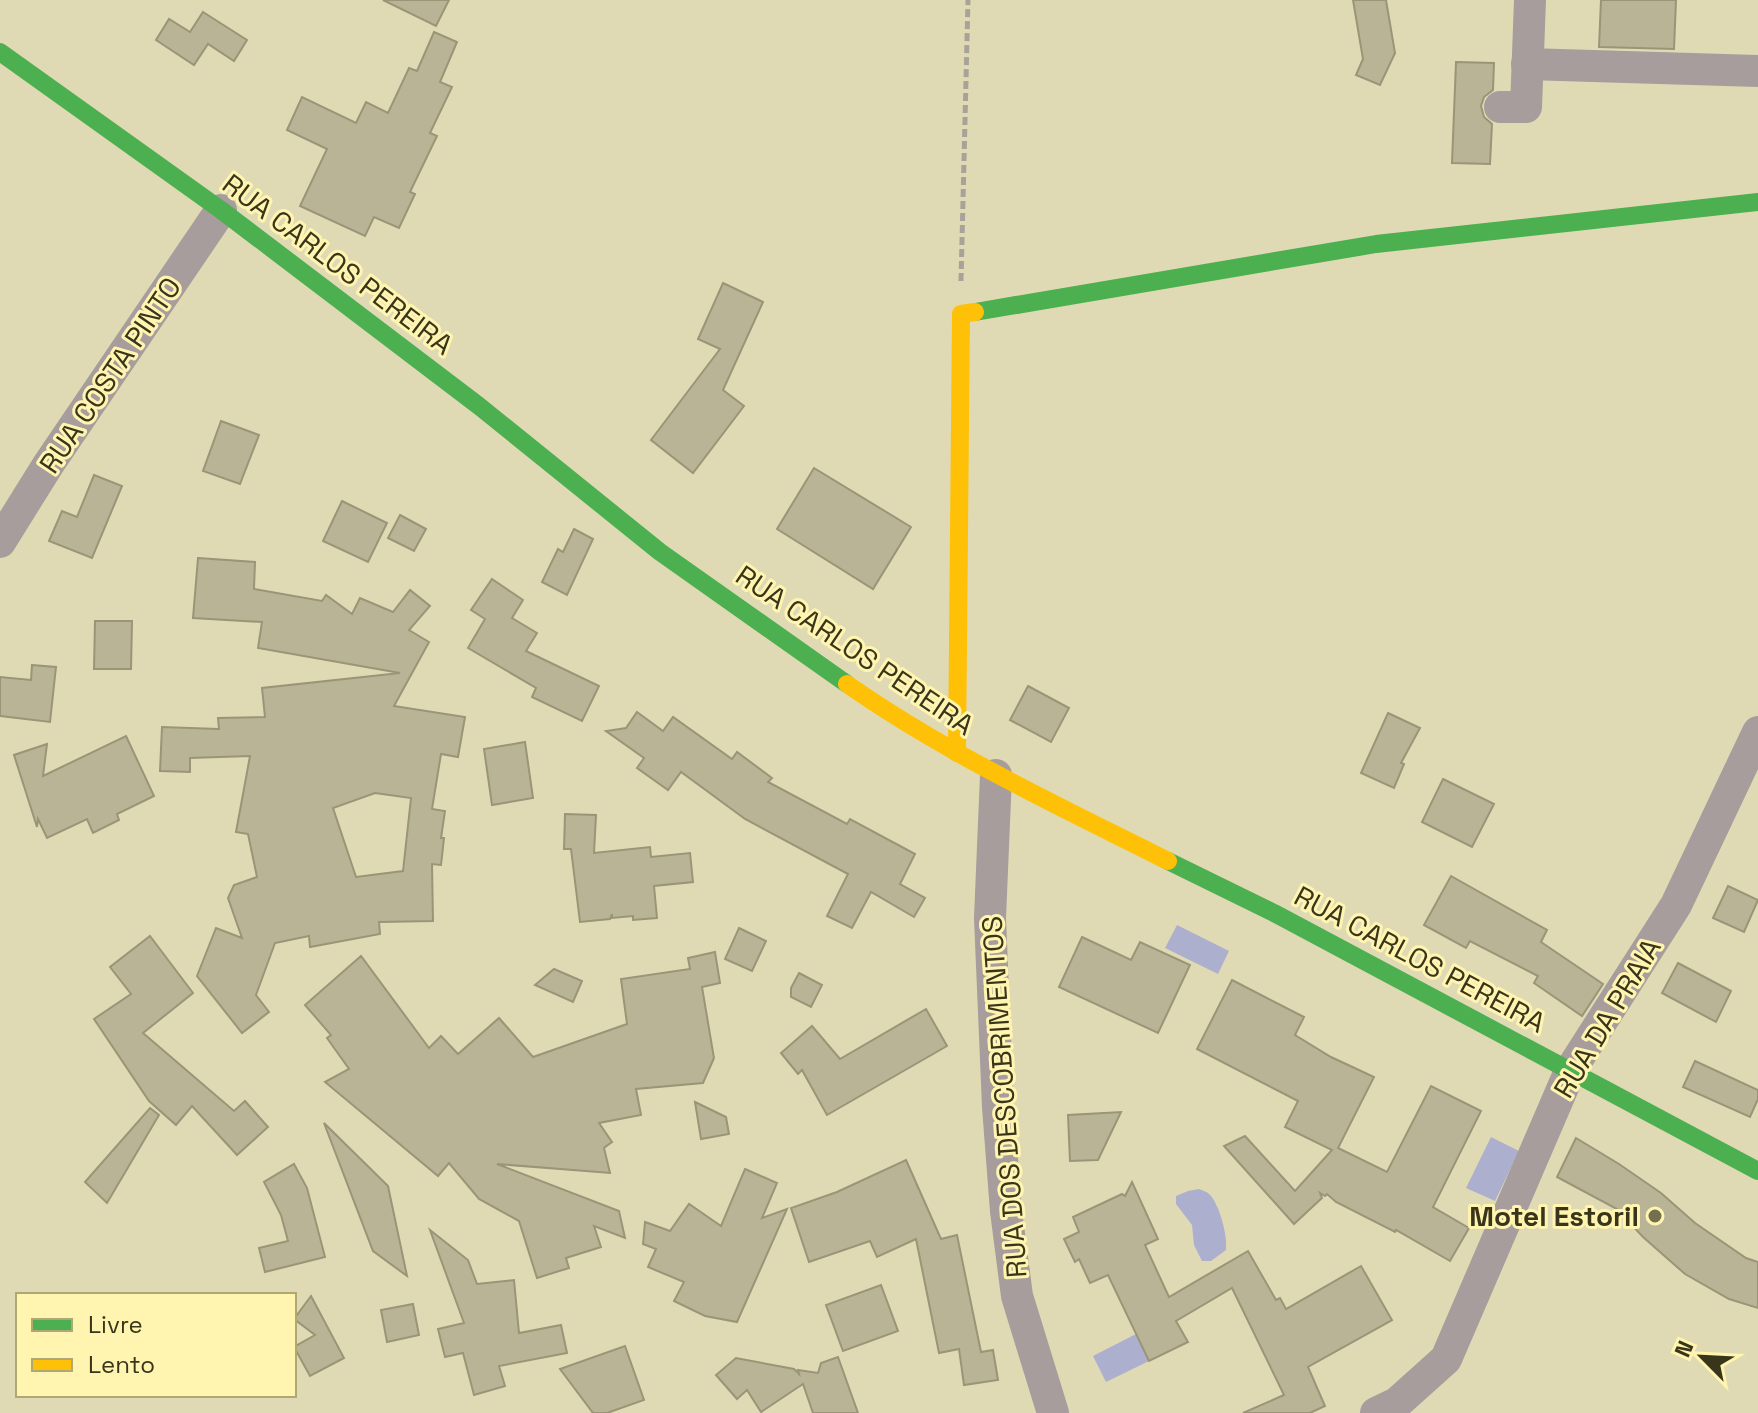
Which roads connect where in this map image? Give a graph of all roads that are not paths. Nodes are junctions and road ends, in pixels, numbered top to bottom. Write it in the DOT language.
graph roads {
  1 [pos="1530,0"];
  2 [pos="0,52"];
  3 [pos="1527,64"];
  4 [pos="1758,71"];
  5 [pos="1500,107"];
  6 [pos="1758,202"];
  7 [pos="221,210"];
  8 [pos="0,542"];
  9 [pos="1758,732"];
  10 [pos="957,753"];
  11 [pos="996,775"];
  12 [pos="1570,1071"];
  13 [pos="1758,1171"];
  14 [pos="1053,1413"];
  15 [pos="1376,1413"];
  1 -- 3 [label="street"];
  2 -- 7 [label="street, RUA CARLOS PEREIRA"];
  3 -- 4 [label="street"];
  3 -- 5 [label="street"];
  6 -- 10 [label="street"];
  7 -- 8 [label="street, RUA COSTA PINTO"];
  7 -- 10 [label="street, RUA CARLOS PEREIRA"];
  9 -- 12 [label="street, RUA DA PRAIA"];
  10 -- 11 [label="street, RUA CARLOS PEREIRA"];
  11 -- 12 [label="street, RUA CARLOS PEREIRA"];
  11 -- 14 [label="street, RUA DOS DESCOBRIMENTOS"];
  12 -- 13 [label="street, RUA CARLOS PEREIRA"];
  12 -- 15 [label="street, RUA DA PRAIA"];
}
